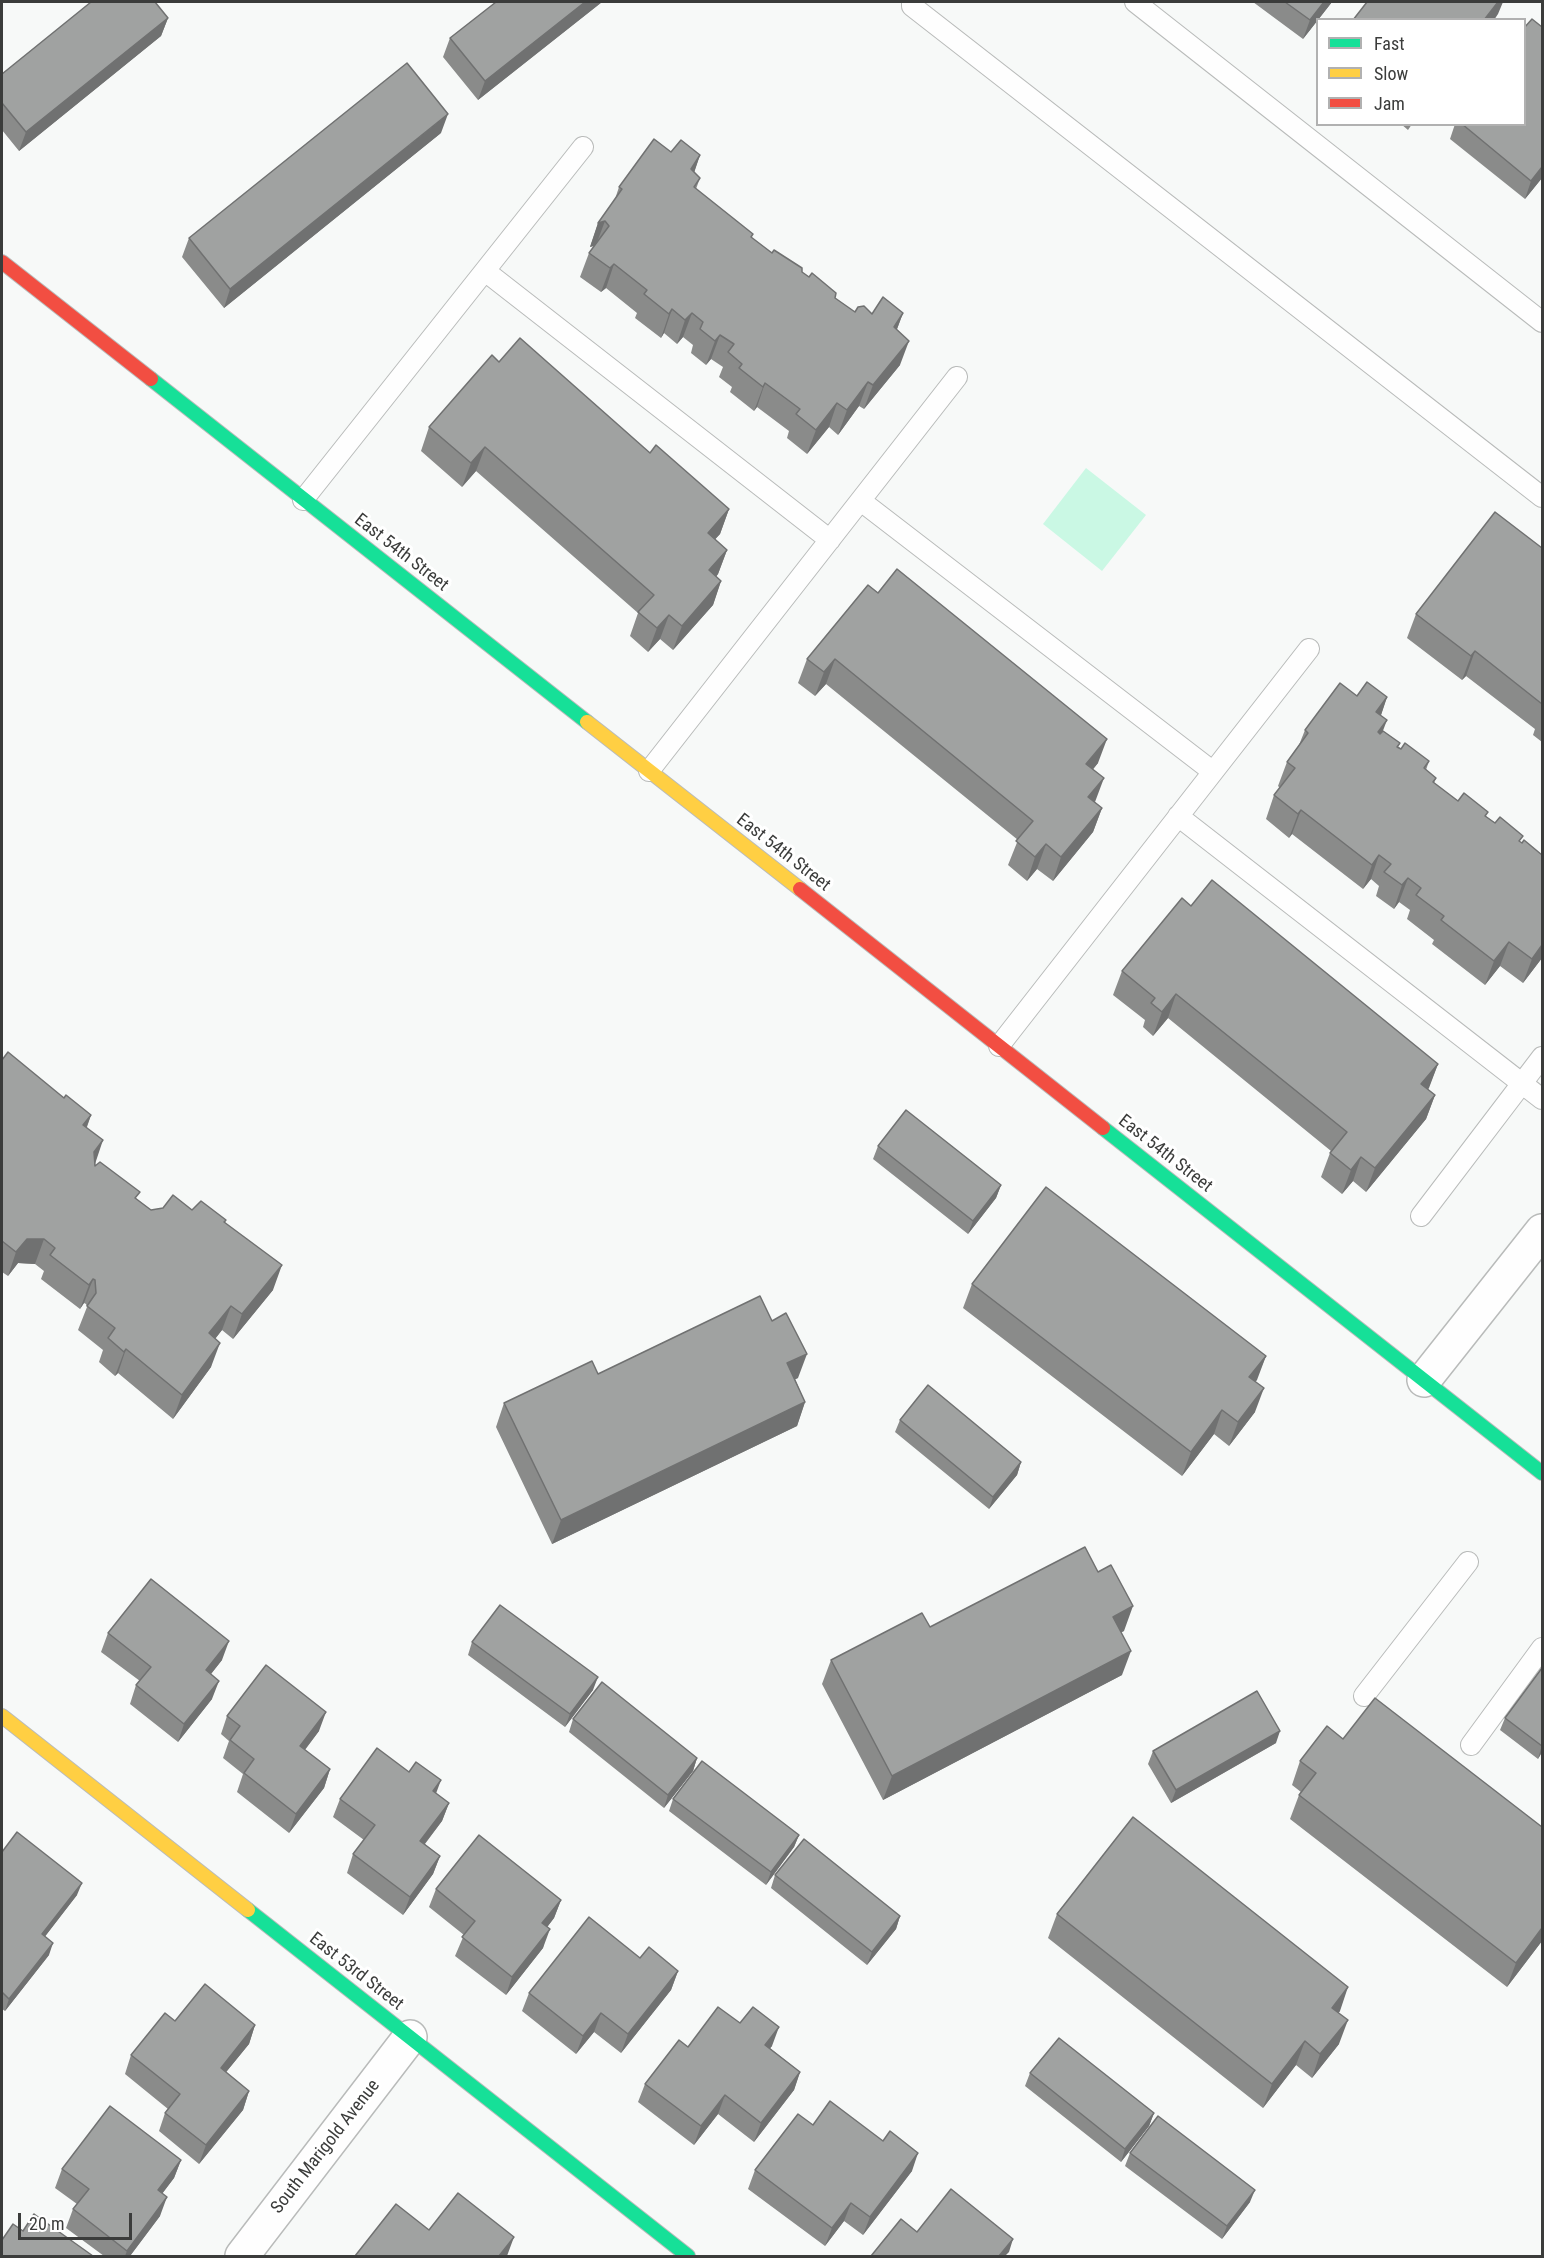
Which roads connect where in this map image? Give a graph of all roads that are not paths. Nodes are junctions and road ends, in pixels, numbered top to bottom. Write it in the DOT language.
graph roads {
  1 [pos="912,2"];
  2 [pos="1135,2"];
  3 [pos="583,147"];
  4 [pos="2,262"];
  5 [pos="485,271"];
  6 [pos="1542,322"];
  7 [pos="957,377"];
  8 [pos="1542,497"];
  9 [pos="303,500"];
  10 [pos="861,501"];
  11 [pos="830,540"];
  12 [pos="1309,649"];
  13 [pos="649,771"];
  14 [pos="1212,771"];
  15 [pos="1178,816"];
  16 [pos="999,1046"];
  17 [pos="1542,1057"];
  18 [pos="1522,1084"];
  19 [pos="1542,1100"];
  20 [pos="1421,1216"];
  21 [pos="1542,1230"];
  22 [pos="1424,1380"];
  23 [pos="1542,1473"];
  24 [pos="1468,1562"];
  25 [pos="1542,1648"];
  26 [pos="1364,1696"];
  27 [pos="2,1716"];
  28 [pos="1471,1745"];
  29 [pos="410,2037"];
  30 [pos="242,2256"];
  31 [pos="688,2256"];
  1 -- 8 [label="lane"];
  2 -- 6 [label="lane"];
  3 -- 5 [label="lane"];
  4 -- 9 [label="street, East 54th Street"];
  5 -- 9 [label="lane"];
  5 -- 11 [label="lane"];
  7 -- 10 [label="lane"];
  9 -- 13 [label="street, East 54th Street"];
  10 -- 11 [label="lane"];
  10 -- 14 [label="lane"];
  11 -- 13 [label="lane"];
  12 -- 14 [label="lane"];
  13 -- 16 [label="street, East 54th Street"];
  14 -- 15 [label="lane"];
  15 -- 16 [label="lane"];
  15 -- 18 [label="lane"];
  16 -- 22 [label="street, East 54th Street"];
  17 -- 18 [label="lane"];
  18 -- 19 [label="lane"];
  18 -- 20 [label="lane"];
  21 -- 22 [label="street"];
  22 -- 23 [label="street, East 54th Street"];
  24 -- 26 [label="lane"];
  25 -- 28 [label="lane"];
  27 -- 29 [label="street, East 53rd Street"];
  29 -- 30 [label="street, South Marigold Avenue"];
  29 -- 31 [label="street, East 53rd Street"];
}
